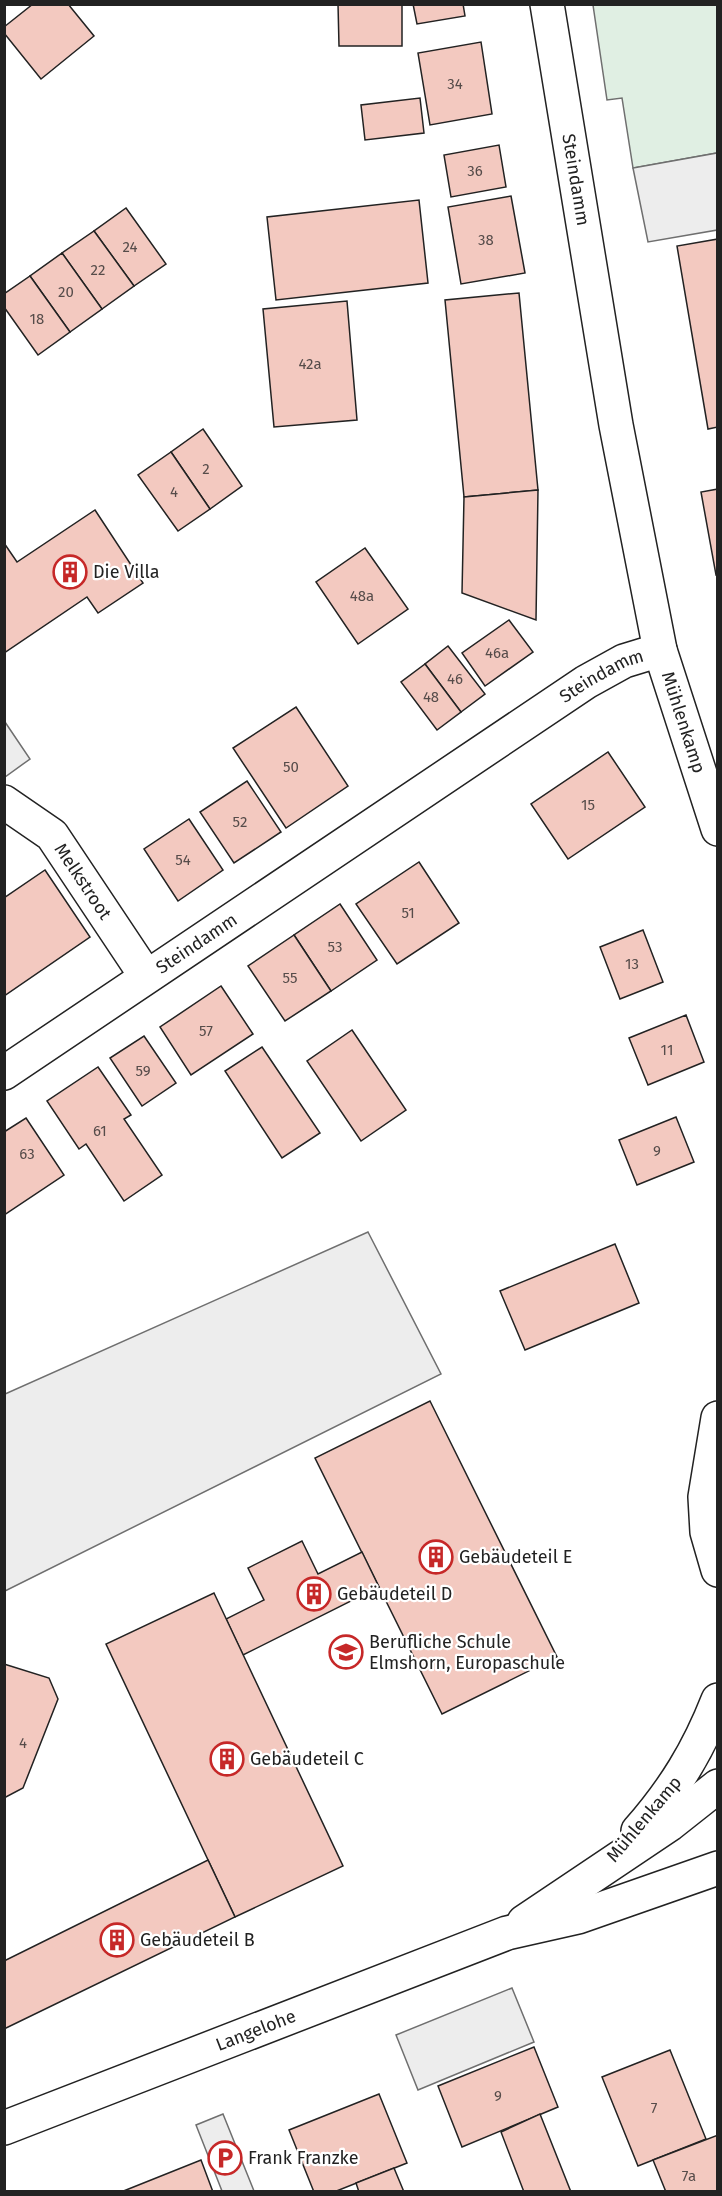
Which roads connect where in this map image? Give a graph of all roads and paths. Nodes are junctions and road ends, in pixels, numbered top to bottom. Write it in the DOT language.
graph roads {
  1 [pos="547,4"];
  2 [pos="660,650"];
  3 [pos="4,802"];
  4 [pos="717,829"];
  5 [pos="146,976"];
  6 [pos="4,1073"];
  7 [pos="717,1422"];
  8 [pos="717,1570"];
  9 [pos="717,1700"];
  10 [pos="717,1786"];
  11 [pos="717,1844"];
  12 [pos="717,1869"];
  13 [pos="600,1872"];
  14 [pos="640,1896"];
  15 [pos="507,1933"];
  16 [pos="4,2128"];
  1 -- 2 [label="street, Steindamm"];
  2 -- 4 [label="street, Mühlenkamp"];
  2 -- 5 [label="street, Steindamm"];
  3 -- 5 [label="street, Melkstroot"];
  5 -- 6 [label="street, Steindamm"];
  7 -- 8 [label="street"];
  9 -- 13 [label="street, Mühlenkamp"];
  10 -- 13 [label="street, Langelohe"];
  11 -- 14 [label="street, Langelohe"];
  12 -- 14 [label="street, Langelohe"];
  13 -- 15 [label="street, Langelohe"];
  14 -- 15 [label="street, Langelohe"];
  15 -- 16 [label="street, Langelohe"];
}
